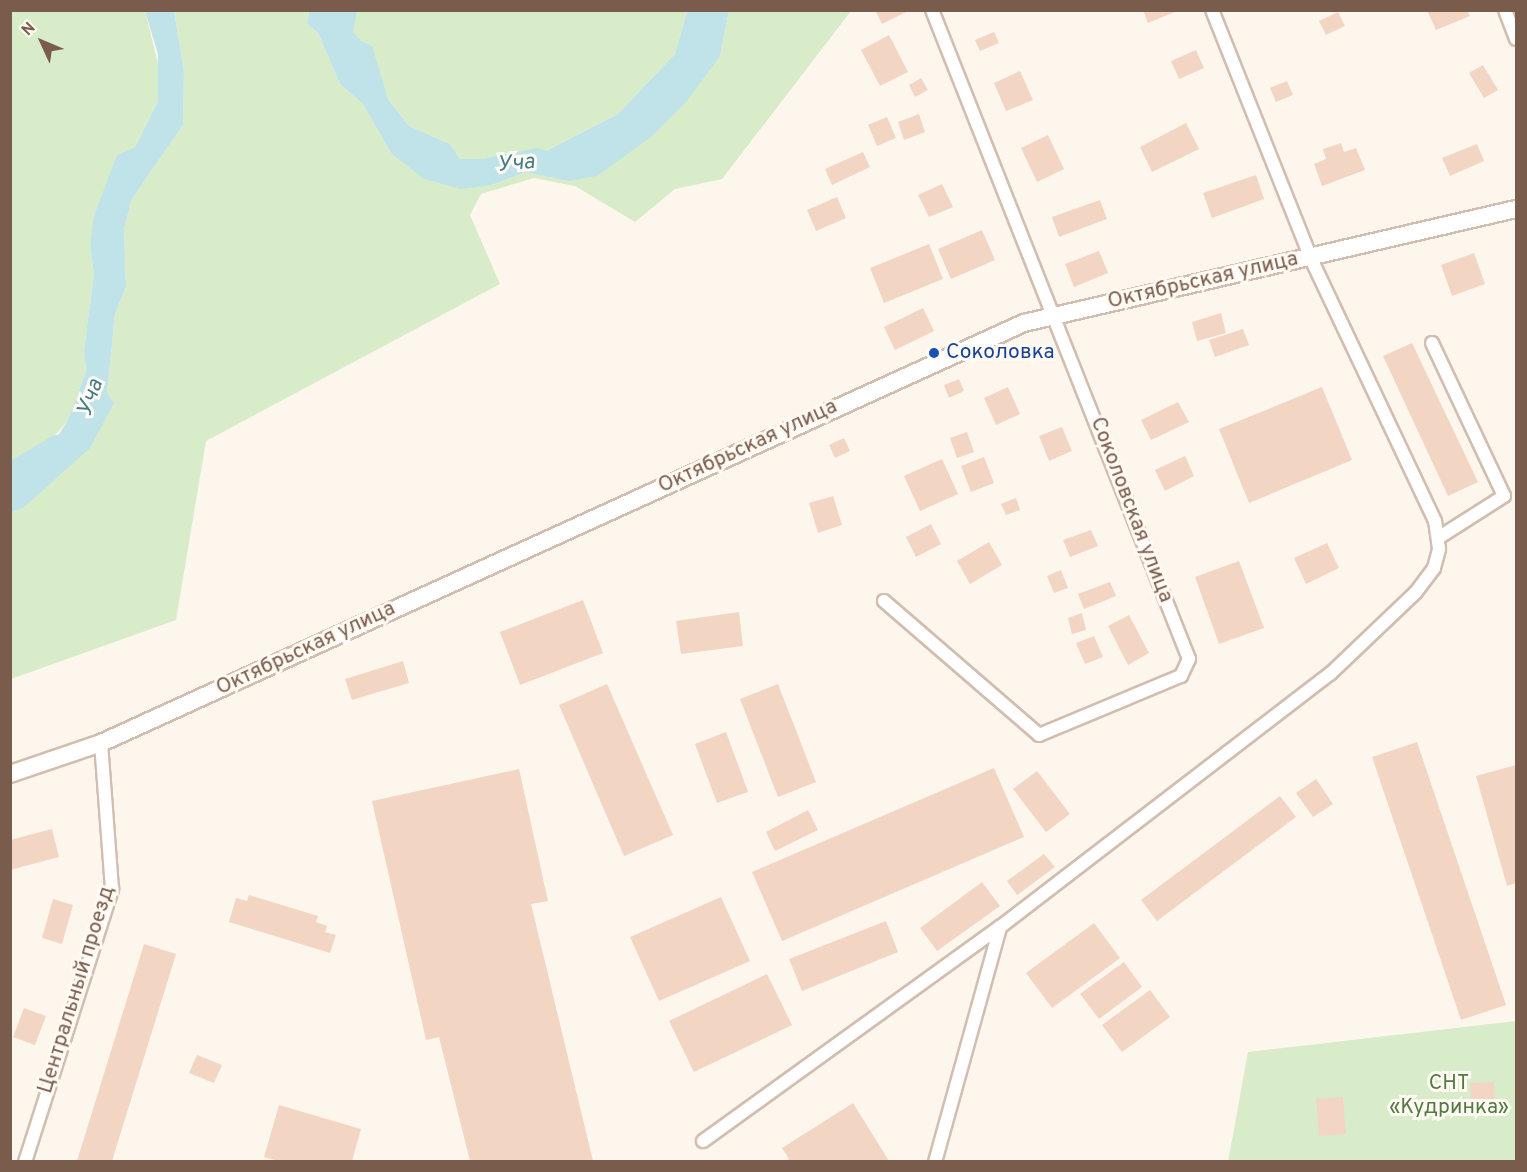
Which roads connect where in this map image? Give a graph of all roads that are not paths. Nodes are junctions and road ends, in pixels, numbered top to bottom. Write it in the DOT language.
graph roads {
  1 [pos="932,10"];
  2 [pos="1212,10"];
  3 [pos="1504,10"];
  4 [pos="1516,39"];
  5 [pos="1516,209"];
  6 [pos="1310,256"];
  7 [pos="1055,314"];
  8 [pos="1432,343"];
  9 [pos="1438,538"];
  10 [pos="884,601"];
  11 [pos="101,743"];
  12 [pos="10,774"];
  13 [pos="1000,927"];
  14 [pos="703,1141"];
  15 [pos="25,1161"];
  16 [pos="935,1161"];
  1 -- 7 [label="street, Соколовская улица"];
  2 -- 6 [label="street"];
  3 -- 4 [label="street"];
  5 -- 6 [label="street, Октябрьская улица"];
  6 -- 7 [label="street, Октябрьская улица"];
  6 -- 9 [label="street"];
  7 -- 10 [label="street, Соколовская улица"];
  7 -- 11 [label="street, Октябрьская улица"];
  8 -- 9 [label="street"];
  9 -- 13 [label="street"];
  11 -- 12 [label="street, Октябрьская улица"];
  11 -- 15 [label="street, Центральный проезд"];
  13 -- 14 [label="street"];
  13 -- 16 [label="street"];
}
